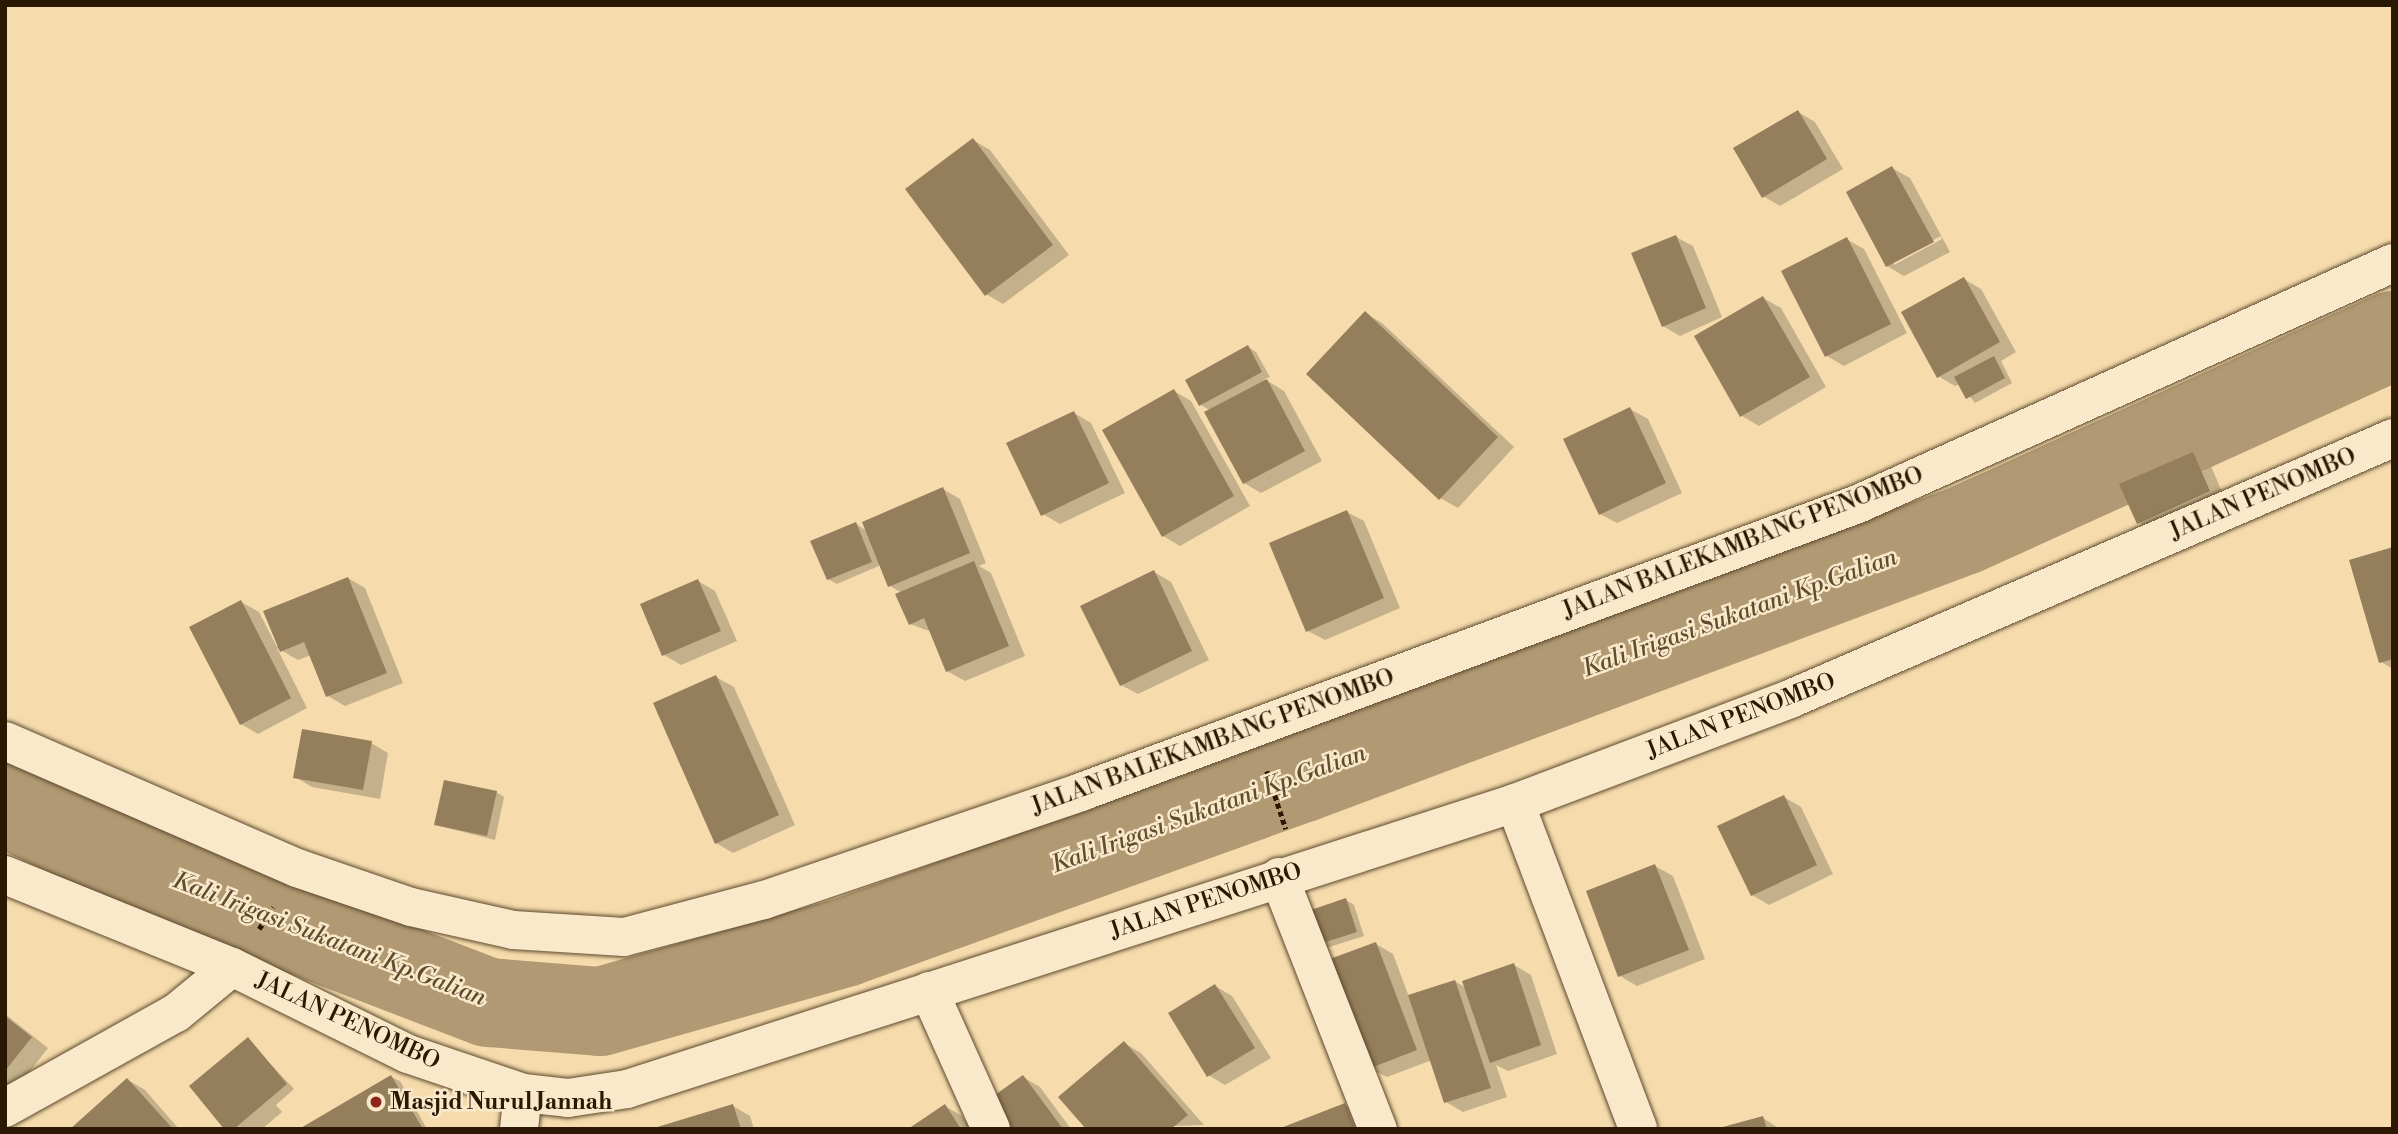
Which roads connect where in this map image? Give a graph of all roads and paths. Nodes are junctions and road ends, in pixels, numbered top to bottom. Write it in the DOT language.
graph roads {
  1 [pos="2393,263"];
  2 [pos="2393,438"];
  3 [pos="5,741"];
  4 [pos="1262,759"];
  5 [pos="1515,803"];
  6 [pos="1290,841"];
  7 [pos="5,876"];
  8 [pos="1279,877"];
  9 [pos="275,902"];
  10 [pos="255,936"];
  11 [pos="232,967"];
  12 [pos="929,991"];
  13 [pos="5,1108"];
  14 [pos="521,1111"];
  15 [pos="991,1129"];
  16 [pos="1378,1129"];
  17 [pos="1638,1129"];
  1 -- 3 [label="street, JALAN BALEKAMBANG PENOMBO"];
  2 -- 5 [label="street, JALAN PENOMBO"];
  4 -- 6 [label="path"];
  5 -- 8 [label="street, JALAN PENOMBO"];
  5 -- 17 [label="street"];
  7 -- 11 [label="street, JALAN PENOMBO"];
  8 -- 12 [label="street, JALAN PENOMBO"];
  8 -- 16 [label="street"];
  9 -- 10 [label="path"];
  11 -- 13 [label="street"];
  11 -- 14 [label="street, JALAN PENOMBO"];
  12 -- 14 [label="street, JALAN PENOMBO"];
  12 -- 15 [label="street"];
}
